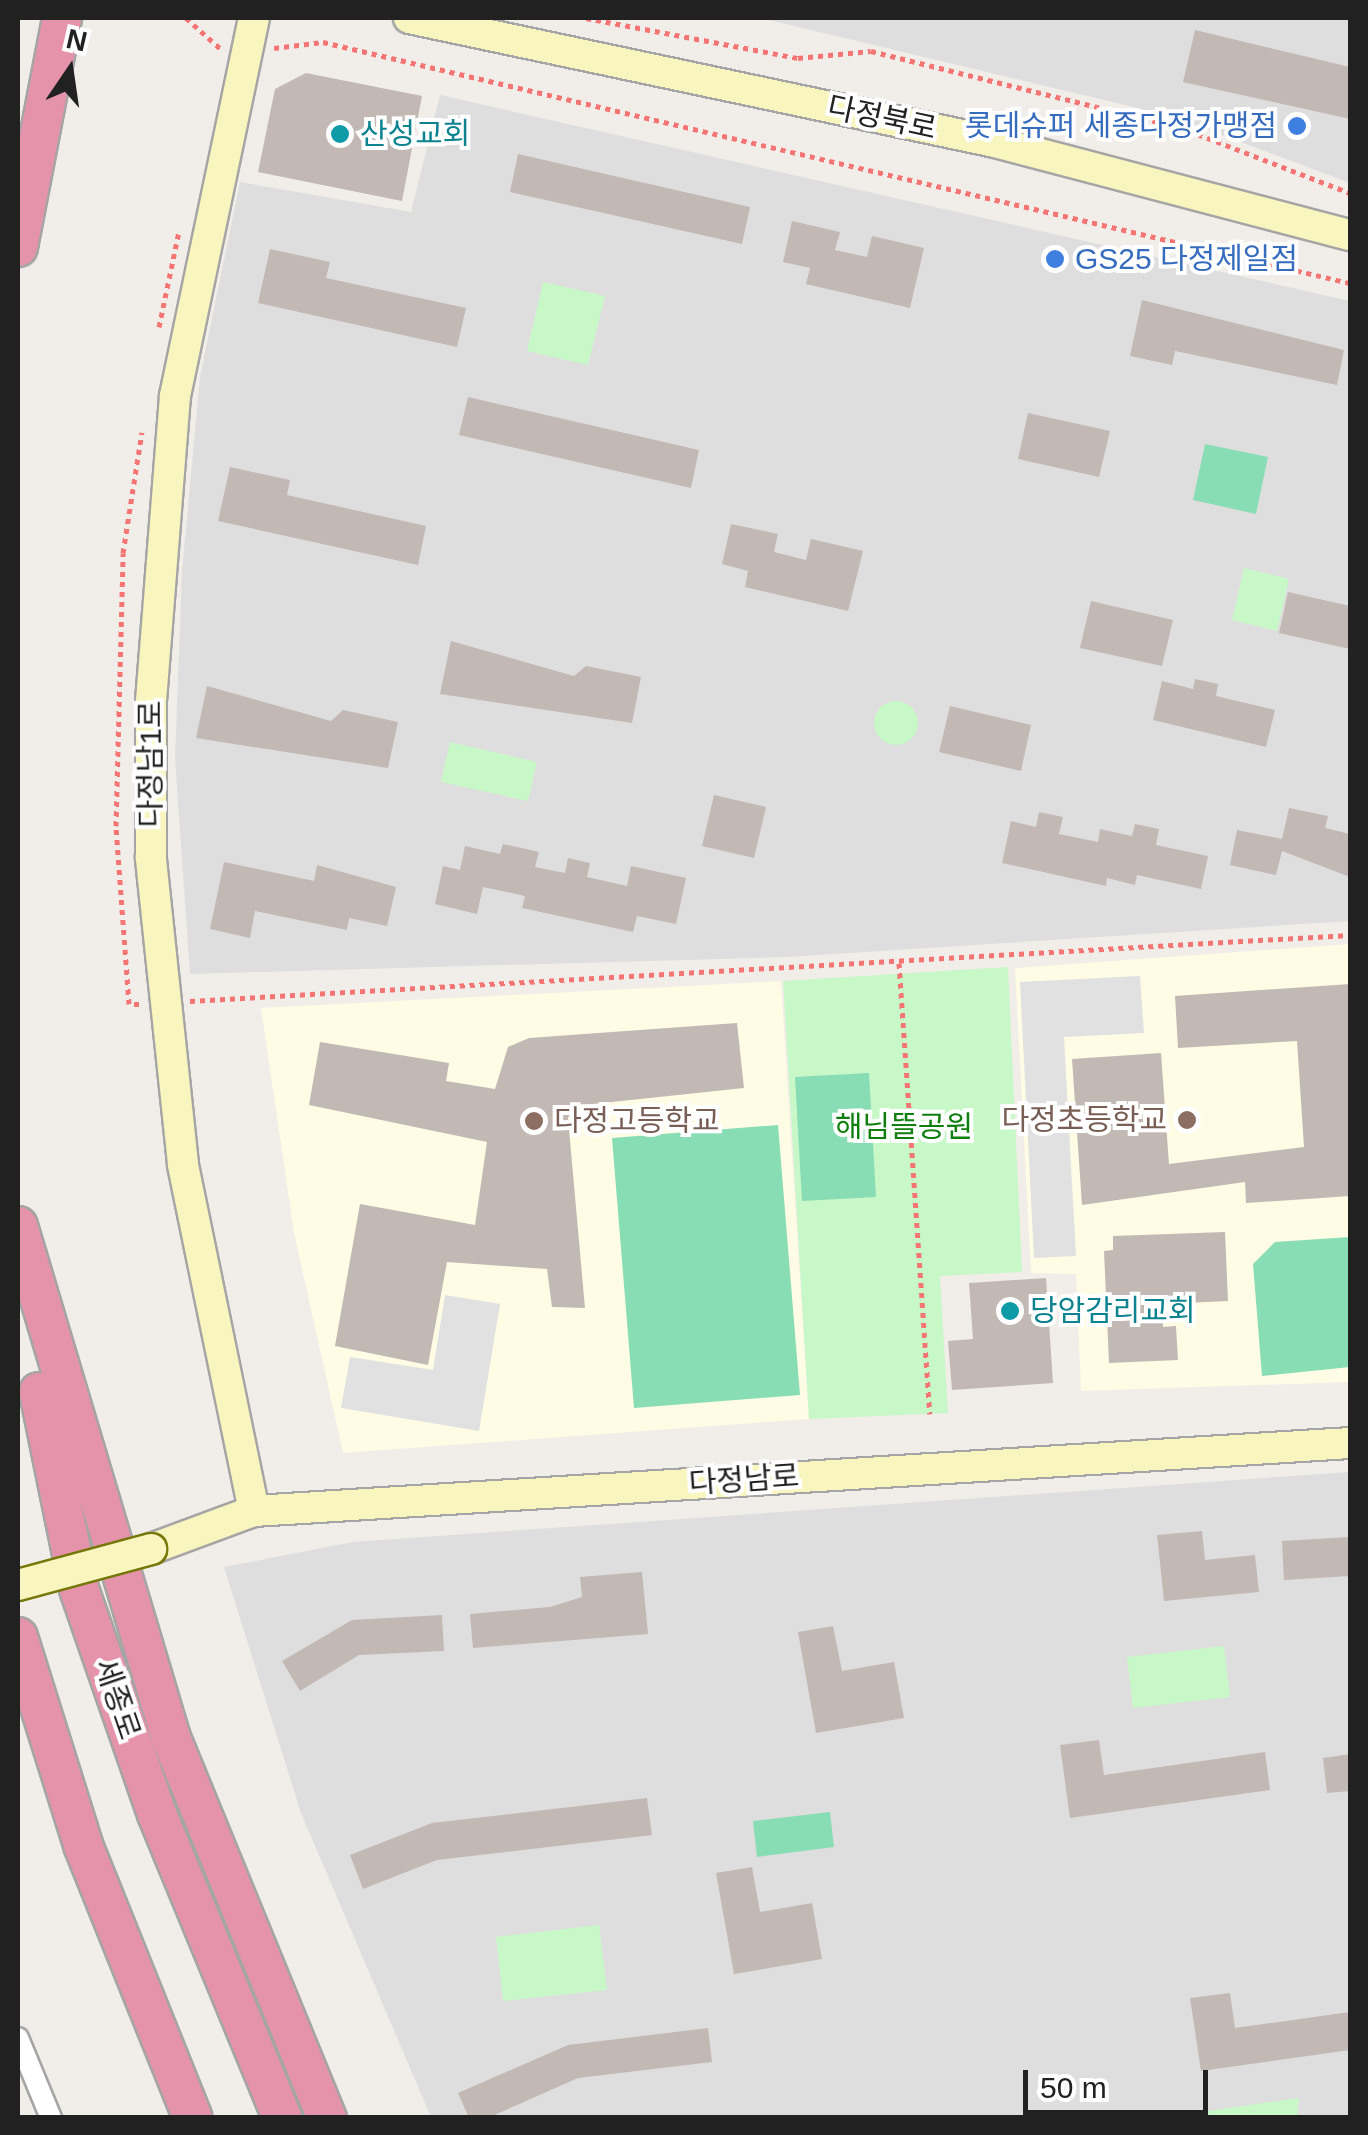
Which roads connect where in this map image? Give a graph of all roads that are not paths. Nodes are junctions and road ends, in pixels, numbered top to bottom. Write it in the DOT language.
graph roads {
  1 [pos="62,18"];
  2 [pos="254,18"];
  3 [pos="409,18"];
  4 [pos="1350,234"];
  5 [pos="18,247"];
  6 [pos="18,1226"];
  7 [pos="18,1261"];
  8 [pos="1348,1443"];
  9 [pos="254,1511"];
  10 [pos="18,1585"];
  11 [pos="18,1637"];
  12 [pos="18,1714"];
  13 [pos="18,2038"];
  14 [pos="52,2118"];
  15 [pos="165,2118"];
  16 [pos="193,2118"];
  17 [pos="282,2118"];
  18 [pos="327,2118"];
  1 -- 5 [label="highway"];
  2 -- 9 [label="street, 다정남1로"];
  3 -- 4 [label="street, 다정북로"];
  6 -- 18 [label="highway"];
  7 -- 17 [label="highway, 세종로"];
  8 -- 9 [label="street, 다정남로"];
  9 -- 10 [label="street, 다정남로, bridge"];
  11 -- 16 [label="highway"];
  12 -- 15 [label="highway"];
  13 -- 14 [label="street"];
}
